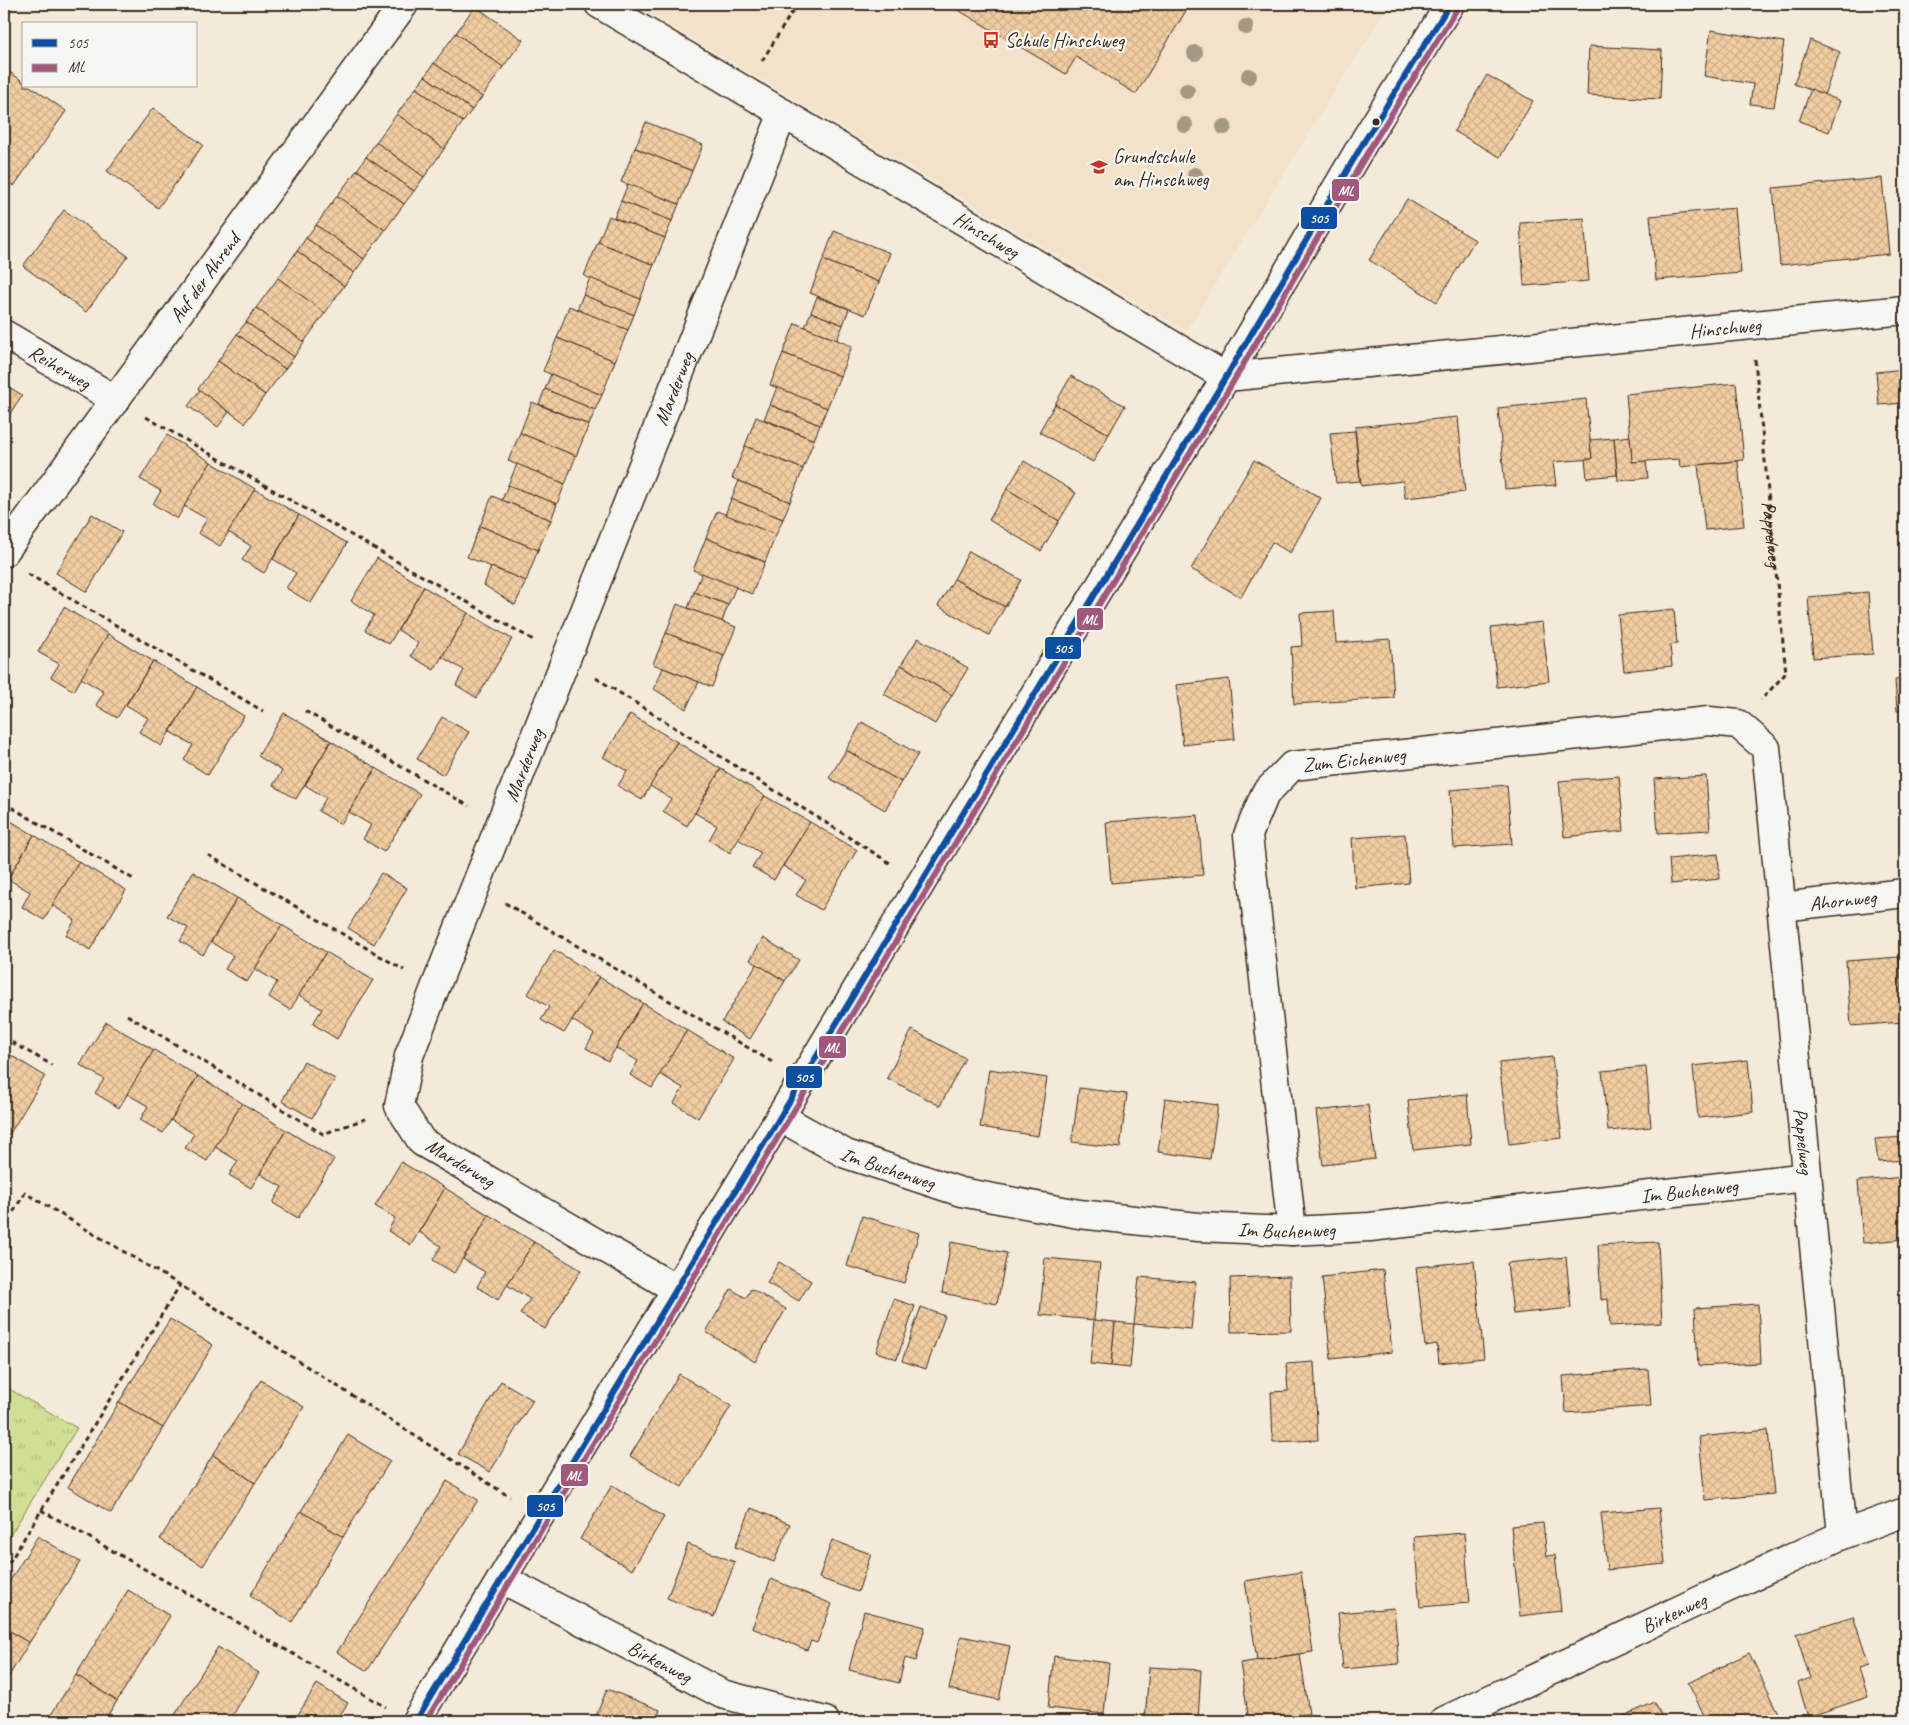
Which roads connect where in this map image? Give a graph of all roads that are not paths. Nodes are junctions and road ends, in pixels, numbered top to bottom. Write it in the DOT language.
graph roads {
  1 [pos="404,4"];
  2 [pos="599,4"];
  3 [pos="1450,4"];
  4 [pos="783,113"];
  5 [pos="1905,310"];
  6 [pos="4,334"];
  7 [pos="1226,377"];
  8 [pos="116,400"];
  9 [pos="12,561"];
  10 [pos="1738,724"];
  11 [pos="1905,892"];
  12 [pos="1781,907"];
  13 [pos="780,1117"];
  14 [pos="1807,1177"];
  15 [pos="1292,1231"];
  16 [pos="676,1289"];
  17 [pos="1905,1512"];
  18 [pos="1842,1535"];
  19 [pos="502,1579"];
  20 [pos="406,1716"];
  21 [pos="825,1721"];
  22 [pos="1444,1721"];
  1 -- 8 [label="street, Auf der Ahrend"];
  2 -- 4 [label="street, Hinschweg"];
  3 -- 7 [label="street"];
  4 -- 7 [label="street, Hinschweg"];
  4 -- 16 [label="street, Marderweg"];
  5 -- 7 [label="street, Hinschweg"];
  6 -- 8 [label="street, Reiherweg"];
  7 -- 13 [label="street"];
  8 -- 9 [label="street, Auf der Ahrend"];
  10 -- 12 [label="street, Pappelweg"];
  10 -- 15 [label="street, Zum Eichenweg"];
  11 -- 12 [label="street, Ahornweg"];
  12 -- 14 [label="street, Pappelweg"];
  13 -- 15 [label="street, Im Buchenweg"];
  13 -- 16 [label="street"];
  14 -- 15 [label="street, Im Buchenweg"];
  14 -- 18 [label="street, Pappelweg"];
  16 -- 19 [label="street"];
  17 -- 18 [label="street, Birkenweg"];
  18 -- 22 [label="street, Birkenweg"];
  19 -- 20 [label="street"];
  19 -- 21 [label="street, Birkenweg"];
}
